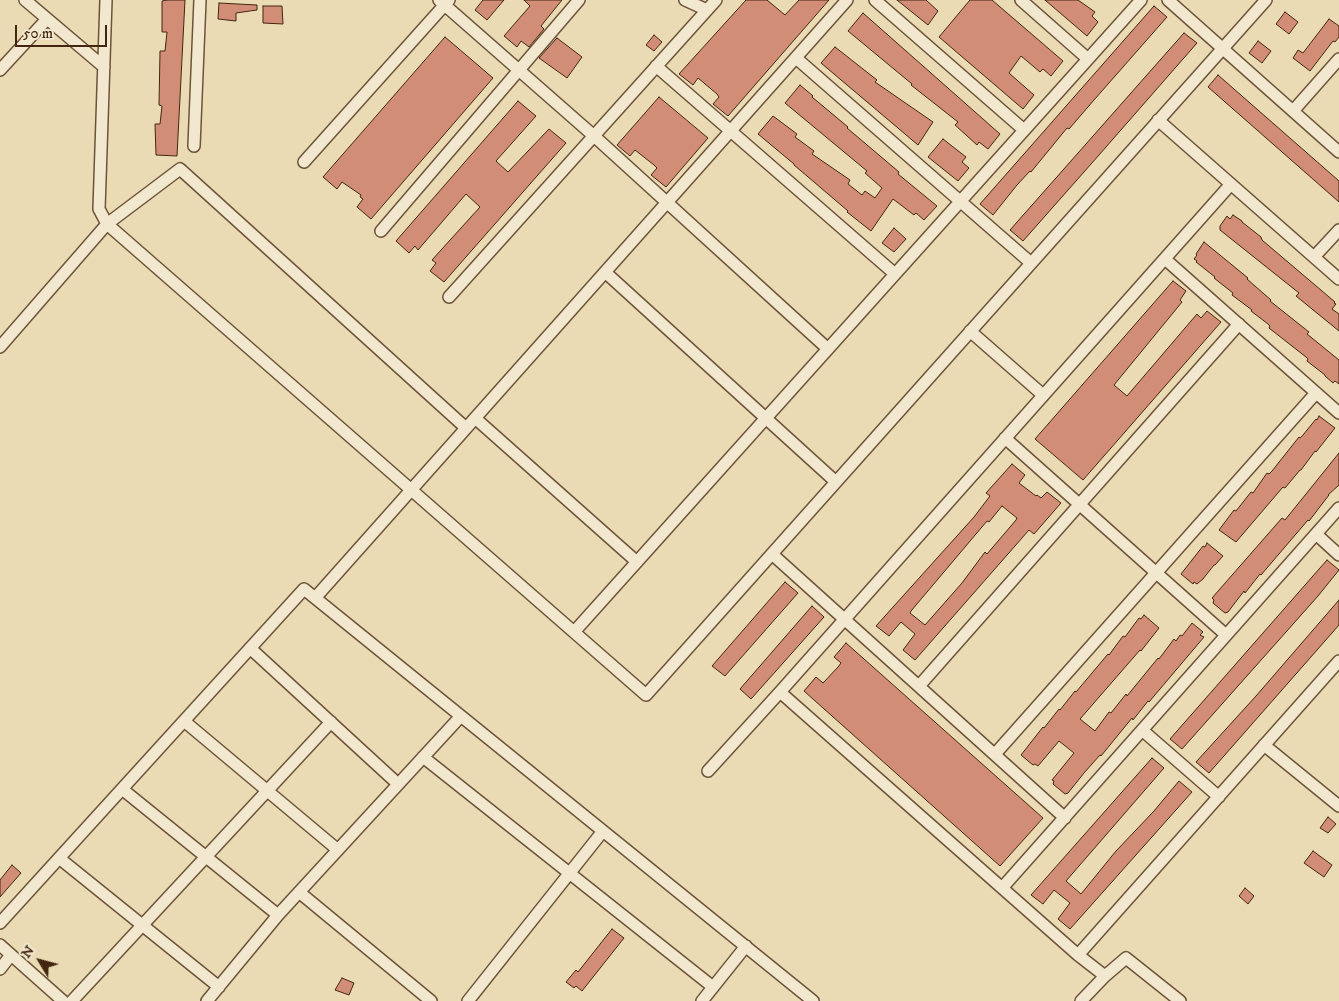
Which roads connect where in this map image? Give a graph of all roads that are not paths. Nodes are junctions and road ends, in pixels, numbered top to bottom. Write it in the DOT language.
graph roads {
  1 [pos="25,0"];
  2 [pos="106,0"];
  3 [pos="200,0"];
  4 [pos="579,0"];
  5 [pos="685,0"];
  6 [pos="716,0"];
  7 [pos="847,0"];
  8 [pos="875,0"];
  9 [pos="1020,0"];
  10 [pos="1140,0"];
  11 [pos="1168,0"];
  12 [pos="1266,0"];
  13 [pos="444,1"];
  14 [pos="707,10"];
  15 [pos="47,19"];
  16 [pos="1222,48"];
  17 [pos="796,58"];
  18 [pos="1088,59"];
  19 [pos="1339,59"];
  20 [pos="656,66"];
  21 [pos="104,67"];
  22 [pos="0,70"];
  23 [pos="518,70"];
  24 [pos="1293,111"];
  25 [pos="1158,120"];
  26 [pos="1024,130"];
  27 [pos="730,131"];
  28 [pos="594,136"];
  29 [pos="194,146"];
  30 [pos="1339,152"];
  31 [pos="304,162"];
  32 [pos="1232,184"];
  33 [pos="960,201"];
  34 [pos="665,203"];
  35 [pos="107,224"];
  36 [pos="381,230"];
  37 [pos="1339,230"];
  38 [pos="1314,257"];
  39 [pos="1165,259"];
  40 [pos="1031,263"];
  41 [pos="605,272"];
  42 [pos="895,274"];
  43 [pos="1339,279"];
  44 [pos="449,297"];
  45 [pos="1239,324"];
  46 [pos="970,331"];
  47 [pos="0,347"];
  48 [pos="828,349"];
  49 [pos="1316,392"];
  50 [pos="1043,396"];
  51 [pos="1339,413"];
  52 [pos="475,418"];
  53 [pos="766,418"];
  54 [pos="466,428"];
  55 [pos="1005,438"];
  56 [pos="836,482"];
  57 [pos="411,490"];
  58 [pos="1080,505"];
  59 [pos="1339,508"];
  60 [pos="1316,534"];
  61 [pos="772,554"];
  62 [pos="1339,555"];
  63 [pos="637,562"];
  64 [pos="1156,573"];
  65 [pos="314,598"];
  66 [pos="844,618"];
  67 [pos="574,632"];
  68 [pos="1226,635"];
  69 [pos="250,648"];
  70 [pos="1339,661"];
  71 [pos="920,686"];
  72 [pos="780,692"];
  73 [pos="461,716"];
  74 [pos="184,721"];
  75 [pos="331,722"];
  76 [pos="1142,730"];
  77 [pos="1264,745"];
  78 [pos="995,754"];
  79 [pos="423,757"];
  80 [pos="708,771"];
  81 [pos="398,784"];
  82 [pos="122,788"];
  83 [pos="267,790"];
  84 [pos="1219,797"];
  85 [pos="1339,806"];
  86 [pos="1065,818"];
  87 [pos="603,831"];
  88 [pos="338,850"];
  89 [pos="206,857"];
  90 [pos="60,858"];
  91 [pos="570,874"];
  92 [pos="1002,888"];
  93 [pos="298,892"];
  94 [pos="278,915"];
  95 [pos="0,923"];
  96 [pos="143,924"];
  97 [pos="0,945"];
  98 [pos="746,946"];
  99 [pos="11,955"];
  100 [pos="1078,955"];
  101 [pos="0,969"];
  102 [pos="1105,976"];
  103 [pos="219,987"];
  104 [pos="713,987"];
  105 [pos="63,1001"];
  106 [pos="72,1001"];
  107 [pos="207,1001"];
  108 [pos="431,1001"];
  109 [pos="468,1001"];
  110 [pos="702,1001"];
  111 [pos="813,1001"];
  112 [pos="1081,1001"];
  113 [pos="1180,1001"];
  1 -- 15 [label="street"];
  2 -- 21 [label="street"];
  3 -- 29 [label="street"];
  4 -- 23 [label="street"];
  5 -- 14 [label="street"];
  6 -- 14 [label="street"];
  7 -- 17 [label="street"];
  8 -- 26 [label="street"];
  9 -- 18 [label="street"];
  10 -- 18 [label="street"];
  11 -- 16 [label="street"];
  12 -- 16 [label="street"];
  13 -- 23 [label="street"];
  13 -- 31 [label="street"];
  14 -- 20 [label="street"];
  15 -- 21 [label="street"];
  15 -- 22 [label="street"];
  16 -- 24 [label="street"];
  16 -- 25 [label="street"];
  17 -- 27 [label="street"];
  17 -- 33 [label="street"];
  18 -- 26 [label="street"];
  19 -- 24 [label="street"];
  20 -- 27 [label="street"];
  20 -- 28 [label="street"];
  21 -- 35 [label="street"];
  23 -- 28 [label="street"];
  23 -- 36 [label="street"];
  24 -- 30 [label="street"];
  25 -- 32 [label="street"];
  25 -- 40 [label="street"];
  26 -- 33 [label="street"];
  27 -- 34 [label="street"];
  27 -- 42 [label="street"];
  28 -- 34 [label="street"];
  28 -- 44 [label="street"];
  32 -- 38 [label="street"];
  32 -- 39 [label="street"];
  33 -- 40 [label="street"];
  33 -- 42 [label="street"];
  34 -- 41 [label="street"];
  34 -- 48 [label="street"];
  35 -- 47 [label="street"];
  35 -- 54 [label="street"];
  35 -- 57 [label="street"];
  37 -- 38 [label="street"];
  38 -- 43 [label="street"];
  39 -- 45 [label="street"];
  39 -- 50 [label="street"];
  40 -- 46 [label="street"];
  41 -- 52 [label="street"];
  41 -- 53 [label="street"];
  42 -- 48 [label="street"];
  45 -- 49 [label="street"];
  45 -- 58 [label="street"];
  46 -- 50 [label="street"];
  46 -- 56 [label="street"];
  48 -- 53 [label="street"];
  49 -- 51 [label="street"];
  49 -- 64 [label="street"];
  50 -- 55 [label="street"];
  52 -- 54 [label="street"];
  52 -- 63 [label="street"];
  53 -- 56 [label="street"];
  53 -- 63 [label="street"];
  54 -- 57 [label="street"];
  55 -- 58 [label="street"];
  55 -- 66 [label="street"];
  56 -- 61 [label="street"];
  57 -- 65 [label="street"];
  57 -- 67 [label="street"];
  58 -- 64 [label="street"];
  58 -- 71 [label="street"];
  59 -- 60 [label="street"];
  60 -- 62 [label="street"];
  60 -- 68 [label="street"];
  61 -- 66 [label="street"];
  61 -- 67 [label="street"];
  63 -- 67 [label="street"];
  64 -- 68 [label="street"];
  64 -- 78 [label="street"];
  65 -- 69 [label="street"];
  65 -- 73 [label="street"];
  66 -- 71 [label="street"];
  66 -- 72 [label="street"];
  68 -- 76 [label="street"];
  69 -- 74 [label="street"];
  69 -- 75 [label="street"];
  70 -- 77 [label="street"];
  71 -- 78 [label="street"];
  72 -- 80 [label="street"];
  72 -- 92 [label="street"];
  73 -- 79 [label="street"];
  73 -- 87 [label="street"];
  74 -- 82 [label="street"];
  74 -- 83 [label="street"];
  75 -- 81 [label="street"];
  75 -- 83 [label="street"];
  76 -- 84 [label="street"];
  76 -- 86 [label="street"];
  77 -- 84 [label="street"];
  77 -- 85 [label="street"];
  78 -- 86 [label="street"];
  79 -- 81 [label="street"];
  79 -- 91 [label="street"];
  81 -- 88 [label="street"];
  82 -- 89 [label="street"];
  82 -- 90 [label="street"];
  83 -- 88 [label="street"];
  83 -- 89 [label="street"];
  84 -- 100 [label="street"];
  86 -- 92 [label="street"];
  87 -- 91 [label="street"];
  87 -- 98 [label="street"];
  88 -- 93 [label="street"];
  89 -- 94 [label="street"];
  89 -- 96 [label="street"];
  90 -- 95 [label="street"];
  90 -- 96 [label="street"];
  91 -- 104 [label="street"];
  91 -- 109 [label="street"];
  92 -- 100 [label="street"];
  93 -- 94 [label="street"];
  93 -- 108 [label="street"];
  94 -- 103 [label="street"];
  96 -- 103 [label="street"];
  96 -- 106 [label="street"];
  97 -- 99 [label="street"];
  98 -- 104 [label="street"];
  98 -- 111 [label="street"];
  99 -- 101 [label="street"];
  99 -- 105 [label="street"];
  100 -- 102 [label="street"];
  102 -- 112 [label="street"];
  102 -- 113 [label="street"];
  103 -- 107 [label="street"];
  104 -- 110 [label="street"];
}
